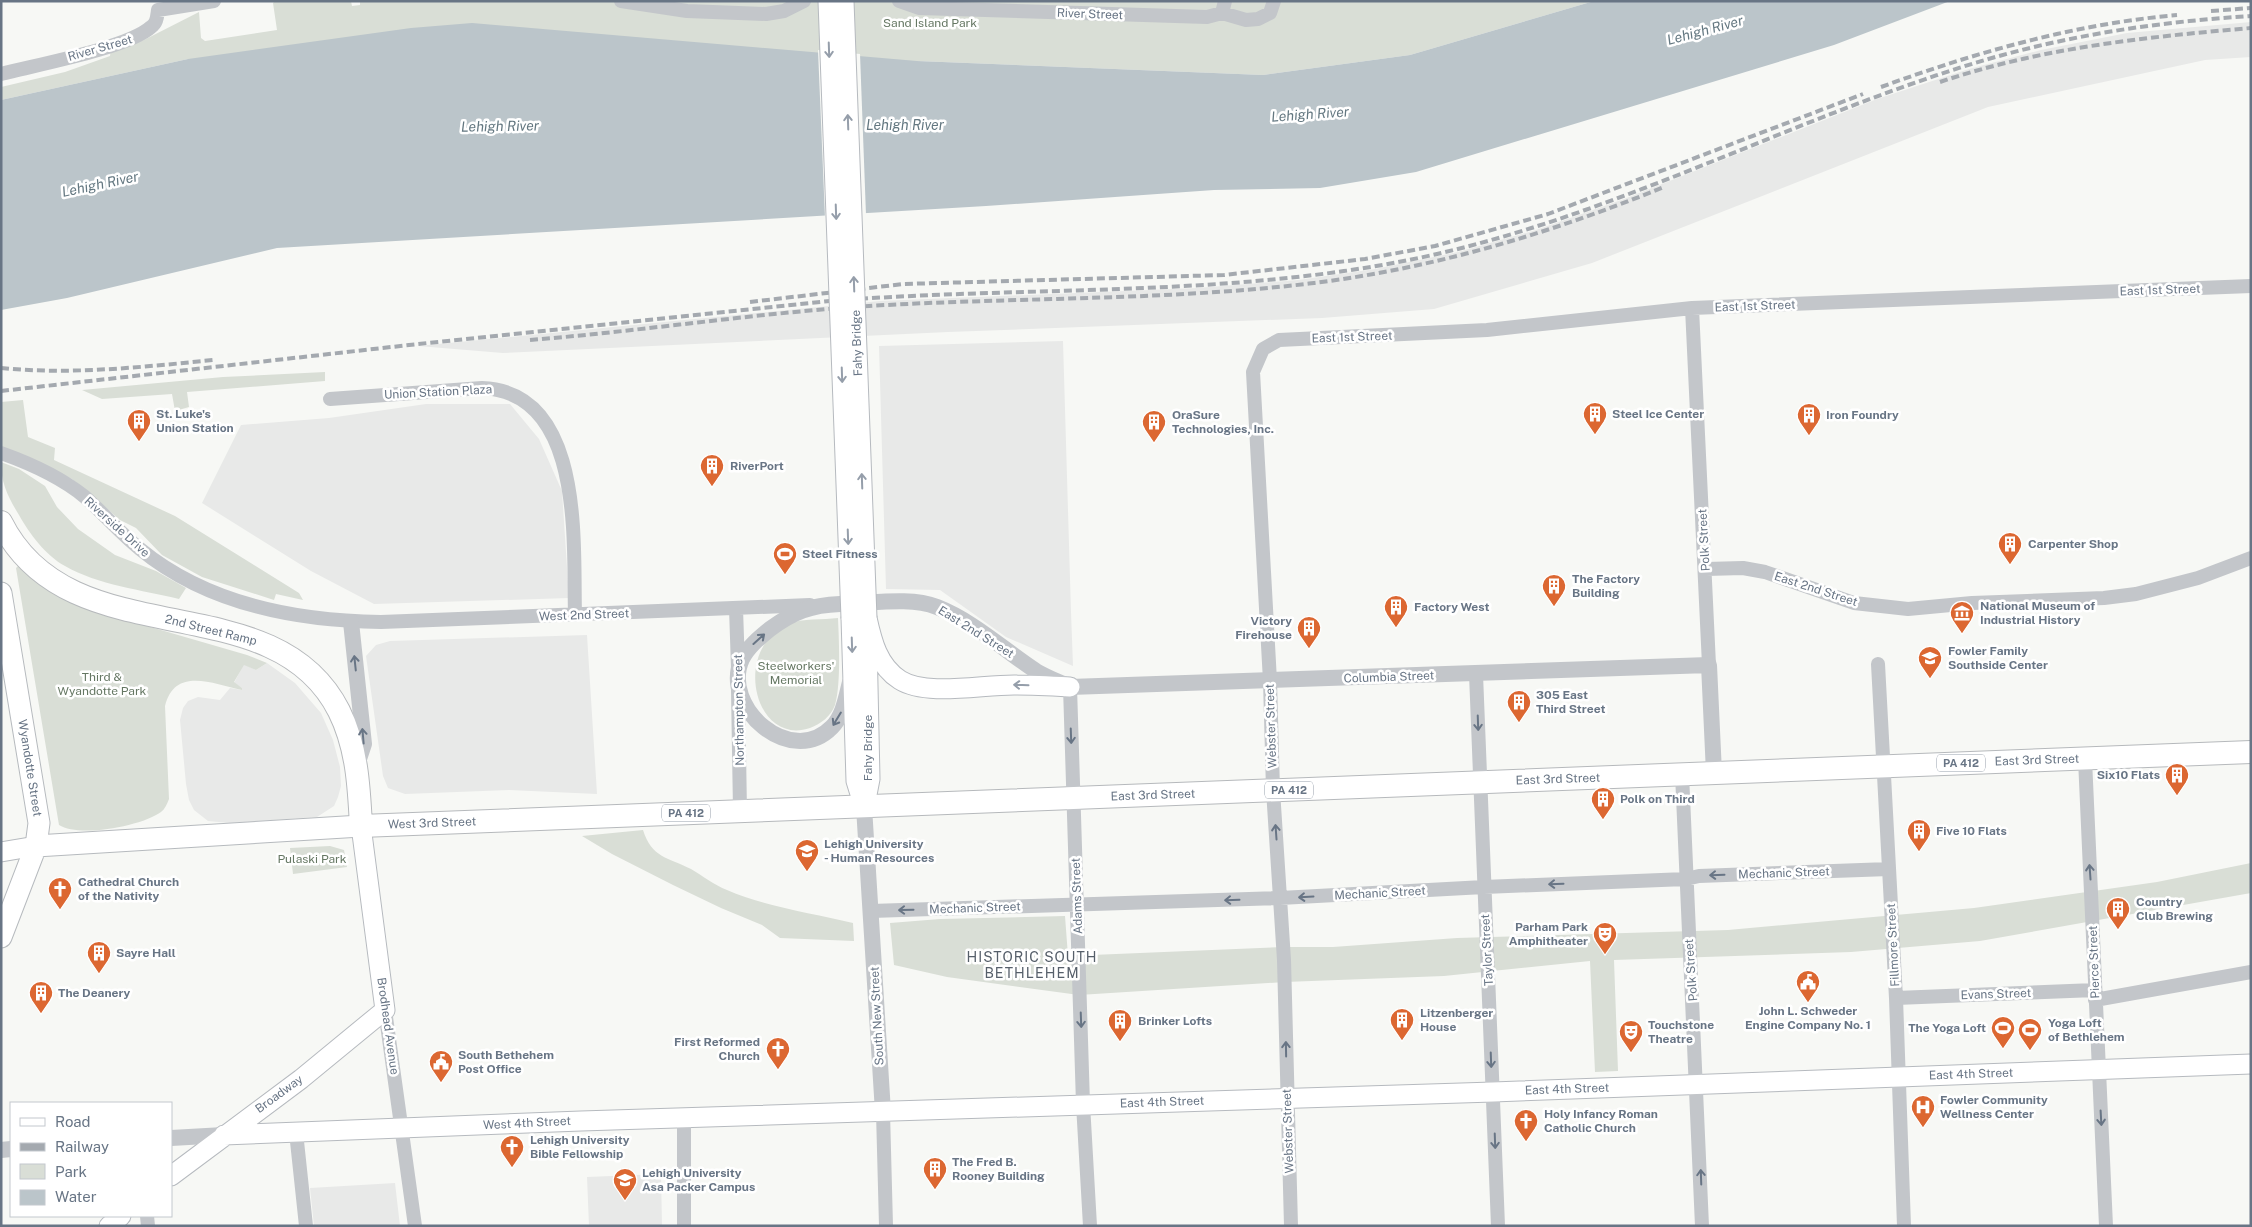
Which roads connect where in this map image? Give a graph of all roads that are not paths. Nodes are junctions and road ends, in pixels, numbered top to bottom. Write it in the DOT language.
graph roads {
  1 [pos="214,1"];
  2 [pos="621,1"];
  3 [pos="804,1"];
  4 [pos="828,1"];
  5 [pos="844,1"];
  6 [pos="899,1"];
  7 [pos="1274,1"];
  8 [pos="157,6"];
  9 [pos="1223,7"];
  10 [pos="1,74"];
  11 [pos="2251,286"];
  12 [pos="1692,308"];
  13 [pos="1263,349"];
  14 [pos="330,399"];
  15 [pos="1,453"];
  16 [pos="1,522"];
  17 [pos="2251,558"];
  18 [pos="1706,569"];
  19 [pos="1,593"];
  20 [pos="816,605"];
  21 [pos="736,608"];
  22 [pos="575,615"];
  23 [pos="859,618"];
  24 [pos="351,622"];
  25 [pos="1878,664"];
  26 [pos="1709,665"];
  27 [pos="853,673"];
  28 [pos="1476,674"];
  29 [pos="738,681"];
  30 [pos="1270,681"];
  31 [pos="1070,687"];
  32 [pos="2251,752"];
  33 [pos="2085,759"];
  34 [pos="1883,766"];
  35 [pos="357,767"];
  36 [pos="1714,772"];
  37 [pos="1682,774"];
  38 [pos="1480,782"];
  39 [pos="1273,790"];
  40 [pos="1074,798"];
  41 [pos="864,807"];
  42 [pos="740,812"];
  43 [pos="360,826"];
  44 [pos="36,846"];
  45 [pos="1,852"];
  46 [pos="1889,869"];
  47 [pos="1686,879"];
  48 [pos="1484,887"];
  49 [pos="1280,898"];
  50 [pos="1077,905"];
  51 [pos="871,911"];
  52 [pos="1,938"];
  53 [pos="2251,972"];
  54 [pos="2095,995"];
  55 [pos="1896,998"];
  56 [pos="385,1010"];
  57 [pos="2251,1064"];
  58 [pos="2099,1069"];
  59 [pos="1899,1077"];
  60 [pos="1697,1084"];
  61 [pos="1492,1092"];
  62 [pos="1287,1098"];
  63 [pos="1083,1104"];
  64 [pos="883,1112"];
  65 [pos="684,1118"];
  66 [pos="402,1128"];
  67 [pos="296,1132"];
  68 [pos="224,1135"];
  69 [pos="172,1138"];
  70 [pos="172,1175"];
  71 [pos="120,1217"];
  72 [pos="305,1221"];
  73 [pos="108,1226"];
  74 [pos="415,1226"];
  75 [pos="684,1226"];
  76 [pos="886,1226"];
  77 [pos="1090,1226"];
  78 [pos="1291,1226"];
  79 [pos="1498,1226"];
  80 [pos="1702,1226"];
  81 [pos="1904,1226"];
  82 [pos="2106,1226"];
  1 -- 8 [label="street, River Street"];
  2 -- 3 [label="street"];
  4 -- 23 [label="main road, Fahy Bridge, one-way, bridge"];
  23 -- 5 [label="main road, Fahy Bridge, one-way, bridge"];
  6 -- 9 [label="street, River Street"];
  7 -- 9 [label="street, River Street"];
  8 -- 10 [label="street, River Street"];
  11 -- 12 [label="street, East 1st Street"];
  12 -- 13 [label="street, East 1st Street"];
  12 -- 18 [label="street, Polk Street"];
  13 -- 30 [label="street, Webster Street"];
  14 -- 22 [label="street, Union Station Plaza"];
  15 -- 24 [label="street, Riverside Drive"];
  16 -- 35 [label="highway, 2nd Street Ramp"];
  17 -- 18 [label="street, East 2nd Street"];
  18 -- 26 [label="street, Polk Street"];
  19 -- 44 [label="main road, Wyandotte Street"];
  20 -- 21 [label="street, West 2nd Street"];
  29 -- 20 [label="street, one-way"];
  20 -- 31 [label="street, East 2nd Street"];
  21 -- 22 [label="street, West 2nd Street"];
  21 -- 29 [label="street, Northampton Street"];
  22 -- 24 [label="street, West 2nd Street"];
  23 -- 27 [label="main road, Fahy Bridge, one-way"];
  31 -- 23 [label="main road, one-way"];
  23 -- 41 [label="main road, Fahy Bridge"];
  35 -- 24 [label="street, one-way"];
  25 -- 34 [label="street, Fillmore Street"];
  26 -- 28 [label="street, Columbia Street"];
  26 -- 36 [label="street, Polk Street"];
  27 -- 29 [label="street, one-way"];
  27 -- 41 [label="main road, Fahy Bridge"];
  28 -- 30 [label="street, Columbia Street"];
  28 -- 38 [label="street, Taylor Street, one-way"];
  29 -- 42 [label="street, Northampton Street"];
  30 -- 31 [label="street, Columbia Street"];
  30 -- 39 [label="street, Webster Street"];
  31 -- 40 [label="street, Adams Street, one-way"];
  32 -- 33 [label="highway, East 3rd Street / PA 412"];
  33 -- 34 [label="highway, East 3rd Street / PA 412"];
  54 -- 33 [label="street, Pierce Street, one-way"];
  34 -- 36 [label="highway, East 3rd Street / PA 412"];
  34 -- 46 [label="street, Fillmore Street"];
  35 -- 43 [label="highway, 2nd Street Ramp"];
  36 -- 37 [label="highway, East 3rd Street / PA 412"];
  37 -- 38 [label="highway, East 3rd Street / PA 412"];
  37 -- 47 [label="street, Polk Street"];
  38 -- 39 [label="highway, East 3rd Street / PA 412"];
  38 -- 48 [label="street, Taylor Street"];
  39 -- 40 [label="highway, East 3rd Street / PA 412"];
  49 -- 39 [label="street, Webster Street, one-way"];
  40 -- 41 [label="highway, East 3rd Street / PA 412"];
  40 -- 50 [label="street, Adams Street"];
  41 -- 42 [label="highway, West 3rd Street / PA 412"];
  41 -- 51 [label="street, South New Street"];
  42 -- 43 [label="highway, West 3rd Street / PA 412"];
  43 -- 44 [label="main road, West 3rd Street"];
  43 -- 56 [label="main road, Brodhead Avenue"];
  44 -- 45 [label="main road, West 3rd Street"];
  44 -- 52 [label="main road, Wyandotte Street"];
  46 -- 47 [label="street, Mechanic Street, one-way"];
  46 -- 55 [label="street, Fillmore Street"];
  47 -- 48 [label="street, Mechanic Street, one-way"];
  47 -- 60 [label="street, Polk Street"];
  48 -- 49 [label="street, Mechanic Street, one-way"];
  48 -- 61 [label="street, Taylor Street, one-way"];
  49 -- 50 [label="street, Mechanic Street, one-way"];
  62 -- 49 [label="street, Webster Street, one-way"];
  50 -- 51 [label="street, Mechanic Street, one-way"];
  50 -- 63 [label="street, Adams Street, one-way"];
  51 -- 64 [label="street, South New Street"];
  53 -- 54 [label="street, Evans Street"];
  54 -- 55 [label="street, Evans Street"];
  54 -- 58 [label="street, Pierce Street"];
  55 -- 59 [label="street, Fillmore Street"];
  56 -- 66 [label="street, Brodhead Avenue"];
  56 -- 68 [label="main road, Broadway"];
  57 -- 58 [label="main road, East 4th Street"];
  58 -- 59 [label="main road, East 4th Street"];
  58 -- 82 [label="street, Pierce Street, one-way"];
  59 -- 60 [label="main road, East 4th Street"];
  59 -- 81 [label="street, Fillmore Street"];
  60 -- 61 [label="main road, East 4th Street"];
  80 -- 60 [label="street, Polk Street, one-way"];
  61 -- 62 [label="main road, East 4th Street"];
  61 -- 79 [label="street, Taylor Street, one-way"];
  62 -- 63 [label="main road, East 4th Street"];
  62 -- 78 [label="street, Webster Street"];
  63 -- 64 [label="main road, East 4th Street"];
  63 -- 77 [label="street, Adams Street"];
  64 -- 65 [label="main road, West 4th Street"];
  64 -- 76 [label="street, South New Street"];
  65 -- 66 [label="main road, West 4th Street"];
  65 -- 75 [label="street"];
  66 -- 67 [label="main road, West 4th Street"];
  66 -- 74 [label="street, Brodhead Avenue"];
  67 -- 68 [label="main road, West 4th Street"];
  67 -- 72 [label="street"];
  68 -- 69 [label="street, West 4th Street"];
  68 -- 70 [label="main road, Broadway"];
  71 -- 73 [label="main road"];
}
